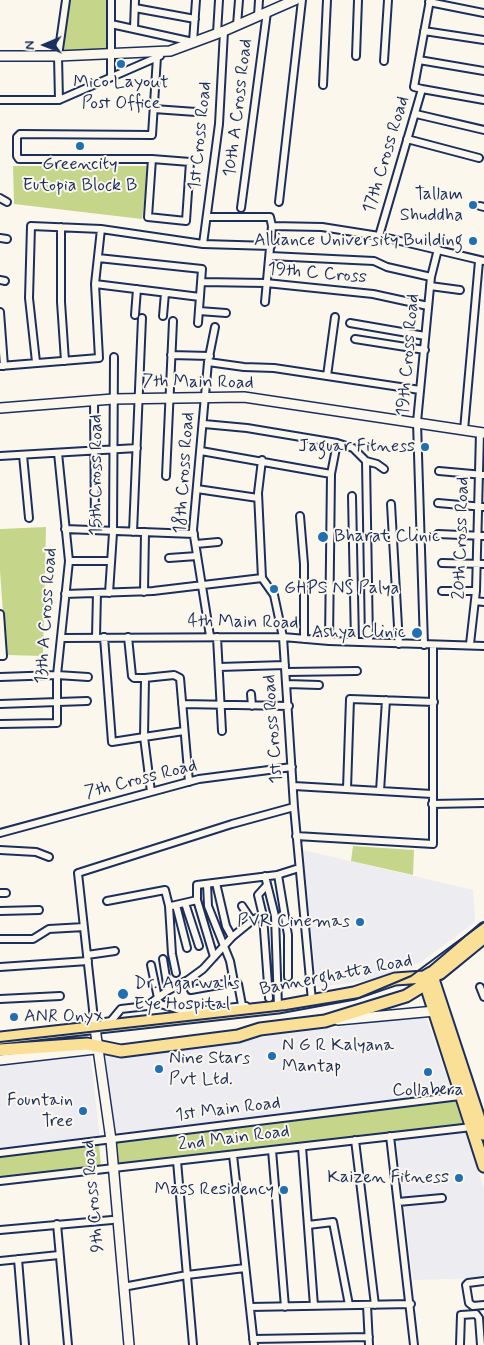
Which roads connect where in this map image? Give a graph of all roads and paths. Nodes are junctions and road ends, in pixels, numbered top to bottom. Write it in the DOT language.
graph roads {
  1 [pos="66,0"];
  2 [pos="112,0"];
  3 [pos="135,0"];
  4 [pos="196,0"];
  5 [pos="219,0"];
  6 [pos="239,0"];
  7 [pos="259,0"];
  8 [pos="295,0"];
  9 [pos="302,0"];
  10 [pos="328,0"];
  11 [pos="358,0"];
  12 [pos="388,0"];
  13 [pos="430,1"];
  14 [pos="135,8"];
  15 [pos="267,12"];
  16 [pos="484,12"];
  17 [pos="258,16"];
  18 [pos="195,19"];
  19 [pos="111,24"];
  20 [pos="237,25"];
  21 [pos="134,29"];
  22 [pos="424,31"];
  23 [pos="221,32"];
  24 [pos="484,40"];
  25 [pos="193,42"];
  26 [pos="170,51"];
  27 [pos="110,54"];
  28 [pos="0,56"];
  29 [pos="58,56"];
  30 [pos="356,56"];
  31 [pos="157,57"];
  32 [pos="419,60"];
  33 [pos="384,61"];
  34 [pos="484,71"];
  35 [pos="110,77"];
  36 [pos="322,85"];
  37 [pos="422,89"];
  38 [pos="0,100"];
  39 [pos="59,100"];
  40 [pos="484,100"];
  41 [pos="154,109"];
  42 [pos="196,112"];
  43 [pos="416,114"];
  44 [pos="484,130"];
  45 [pos="408,139"];
  46 [pos="479,158"];
  47 [pos="152,159"];
  48 [pos="0,198"];
  49 [pos="7,202"];
  50 [pos="279,202"];
  51 [pos="241,208"];
  52 [pos="207,217"];
  53 [pos="272,226"];
  54 [pos="61,227"];
  55 [pos="101,229"];
  56 [pos="378,236"];
  57 [pos="203,244"];
  58 [pos="272,246"];
  59 [pos="438,249"];
  60 [pos="270,256"];
  61 [pos="98,258"];
  62 [pos="482,261"];
  63 [pos="431,277"];
  64 [pos="201,282"];
  65 [pos="96,284"];
  66 [pos="266,284"];
  67 [pos="430,286"];
  68 [pos="137,289"];
  69 [pos="460,290"];
  70 [pos="165,293"];
  71 [pos="200,297"];
  72 [pos="265,302"];
  73 [pos="428,306"];
  74 [pos="199,311"];
  75 [pos="0,312"];
  76 [pos="226,313"];
  77 [pos="163,316"];
  78 [pos="335,317"];
  79 [pos="173,321"];
  80 [pos="198,323"];
  81 [pos="350,323"];
  82 [pos="215,327"];
  83 [pos="425,336"];
  84 [pos="355,339"];
  85 [pos="425,350"];
  86 [pos="171,355"];
  87 [pos="114,356"];
  88 [pos="209,359"];
  89 [pos="65,361"];
  90 [pos="36,362"];
  91 [pos="2,366"];
  92 [pos="327,376"];
  93 [pos="420,390"];
  94 [pos="140,398"];
  95 [pos="205,398"];
  96 [pos="113,399"];
  97 [pos="168,399"];
  98 [pos="94,400"];
  99 [pos="0,408"];
  100 [pos="417,422"];
  101 [pos="204,424"];
  102 [pos="464,430"];
  103 [pos="482,432"];
  104 [pos="336,443"];
  105 [pos="137,448"];
  106 [pos="112,449"];
  107 [pos="95,450"];
  108 [pos="201,450"];
  109 [pos="58,453"];
  110 [pos="23,454"];
  111 [pos="0,456"];
  112 [pos="262,460"];
  113 [pos="366,461"];
  114 [pos="384,469"];
  115 [pos="439,471"];
  116 [pos="331,474"];
  117 [pos="482,475"];
  118 [pos="166,476"];
  119 [pos="197,489"];
  120 [pos="352,496"];
  121 [pos="258,498"];
  122 [pos="438,502"];
  123 [pos="391,504"];
  124 [pos="481,506"];
  125 [pos="300,516"];
  126 [pos="30,518"];
  127 [pos="66,529"];
  128 [pos="95,530"];
  129 [pos="111,530"];
  130 [pos="134,532"];
  131 [pos="145,532"];
  132 [pos="194,534"];
  133 [pos="438,534"];
  134 [pos="480,536"];
  135 [pos="218,542"];
  136 [pos="196,544"];
  137 [pos="197,556"];
  138 [pos="170,558"];
  139 [pos="69,561"];
  140 [pos="111,561"];
  141 [pos="442,563"];
  142 [pos="475,563"];
  143 [pos="484,564"];
  144 [pos="262,578"];
  145 [pos="202,586"];
  146 [pos="442,591"];
  147 [pos="476,591"];
  148 [pos="144,592"];
  149 [pos="97,593"];
  150 [pos="109,593"];
  151 [pos="65,594"];
  152 [pos="475,601"];
  153 [pos="484,602"];
  154 [pos="0,616"];
  155 [pos="104,637"];
  156 [pos="128,637"];
  157 [pos="214,637"];
  158 [pos="283,637"];
  159 [pos="62,638"];
  160 [pos="96,638"];
  161 [pos="304,639"];
  162 [pos="329,641"];
  163 [pos="355,642"];
  164 [pos="369,642"];
  165 [pos="399,644"];
  166 [pos="470,644"];
  167 [pos="424,645"];
  168 [pos="432,645"];
  169 [pos="484,646"];
  170 [pos="0,656"];
  171 [pos="285,664"];
  172 [pos="219,667"];
  173 [pos="357,671"];
  174 [pos="286,672"];
  175 [pos="57,675"];
  176 [pos="0,677"];
  177 [pos="88,677"];
  178 [pos="145,678"];
  179 [pos="287,684"];
  180 [pos="319,685"];
  181 [pos="251,694"];
  182 [pos="386,700"];
  183 [pos="57,702"];
  184 [pos="87,702"];
  185 [pos="434,702"];
  186 [pos="0,704"];
  187 [pos="182,704"];
  188 [pos="220,706"];
  189 [pos="252,706"];
  190 [pos="289,706"];
  191 [pos="0,724"];
  192 [pos="184,731"];
  193 [pos="222,731"];
  194 [pos="144,737"];
  195 [pos="292,767"];
  196 [pos="189,782"];
  197 [pos="294,786"];
  198 [pos="346,789"];
  199 [pos="380,790"];
  200 [pos="151,792"];
  201 [pos="432,794"];
  202 [pos="484,803"];
  203 [pos="432,804"];
  204 [pos="294,808"];
  205 [pos="0,833"];
  206 [pos="296,836"];
  207 [pos="0,850"];
  208 [pos="49,857"];
  209 [pos="300,868"];
  210 [pos="278,875"];
  211 [pos="265,876"];
  212 [pos="216,882"];
  213 [pos="207,884"];
  214 [pos="267,885"];
  215 [pos="197,900"];
  216 [pos="107,901"];
  217 [pos="185,903"];
  218 [pos="172,905"];
  219 [pos="242,906"];
  220 [pos="0,910"];
  221 [pos="39,910"];
  222 [pos="263,916"];
  223 [pos="252,921"];
  224 [pos="84,927"];
  225 [pos="484,928"];
  226 [pos="232,937"];
  227 [pos="484,938"];
  228 [pos="0,939"];
  229 [pos="199,946"];
  230 [pos="224,947"];
  231 [pos="187,948"];
  232 [pos="115,951"];
  233 [pos="214,957"];
  234 [pos="88,958"];
  235 [pos="163,959"];
  236 [pos="151,965"];
  237 [pos="0,968"];
  238 [pos="176,973"];
  239 [pos="288,977"];
  240 [pos="429,978"];
  241 [pos="188,980"];
  242 [pos="224,984"];
  243 [pos="480,987"];
  244 [pos="168,990"];
  245 [pos="60,996"];
  246 [pos="484,997"];
  247 [pos="269,998"];
  248 [pos="0,999"];
  249 [pos="156,1000"];
  250 [pos="312,1001"];
  251 [pos="242,1004"];
  252 [pos="278,1007"];
  253 [pos="258,1009"];
  254 [pos="435,1011"];
  255 [pos="325,1021"];
  256 [pos="94,1026"];
  257 [pos="0,1038"];
  258 [pos="96,1047"];
  259 [pos="64,1049"];
  260 [pos="0,1050"];
  261 [pos="0,1060"];
  262 [pos="460,1096"];
  263 [pos="472,1127"];
  264 [pos="484,1134"];
  265 [pos="390,1136"];
  266 [pos="108,1140"];
  267 [pos="354,1140"];
  268 [pos="302,1146"];
  269 [pos="272,1150"];
  270 [pos="0,1153"];
  271 [pos="233,1155"];
  272 [pos="177,1161"];
  273 [pos="484,1166"];
  274 [pos="110,1168"];
  275 [pos="0,1182"];
  276 [pos="442,1198"];
  277 [pos="398,1202"];
  278 [pos="112,1220"];
  279 [pos="57,1224"];
  280 [pos="308,1225"];
  281 [pos="0,1230"];
  282 [pos="59,1255"];
  283 [pos="18,1259"];
  284 [pos="0,1260"];
  285 [pos="245,1268"];
  286 [pos="187,1274"];
  287 [pos="484,1281"];
  288 [pos="123,1287"];
  289 [pos="411,1304"];
  290 [pos="350,1305"];
  291 [pos="367,1305"];
  292 [pos="375,1305"];
  293 [pos="484,1305"];
  294 [pos="314,1306"];
  295 [pos="250,1307"];
  296 [pos="285,1307"];
  297 [pos="369,1337"];
  298 [pos="253,1342"];
  299 [pos="25,1345"];
  300 [pos="68,1345"];
  301 [pos="124,1345"];
  302 [pos="129,1345"];
  303 [pos="193,1345"];
  304 [pos="369,1345"];
  305 [pos="414,1345"];
  306 [pos="460,1345"];
  307 [pos="482,1345"];
  1 -- 29 [label="street"];
  2 -- 19 [label="street"];
  3 -- 14 [label="street"];
  4 -- 18 [label="street"];
  5 -- 23 [label="street, 1st Cross Road"];
  6 -- 20 [label="street"];
  7 -- 17 [label="street"];
  8 -- 15 [label="street"];
  9 -- 50 [label="street"];
  10 -- 36 [label="street"];
  11 -- 30 [label="street"];
  12 -- 33 [label="street"];
  13 -- 16 [label="street"];
  13 -- 22 [label="street, 17th Cross Road"];
  14 -- 18 [label="street"];
  14 -- 21 [label="street"];
  15 -- 17 [label="street"];
  15 -- 51 [label="street, 10th A Cross Road"];
  17 -- 20 [label="street"];
  18 -- 25 [label="street"];
  19 -- 21 [label="street"];
  19 -- 27 [label="street"];
  20 -- 23 [label="street"];
  21 -- 25 [label="street"];
  22 -- 24 [label="street"];
  22 -- 32 [label="street, 17th Cross Road"];
  23 -- 25 [label="street"];
  23 -- 52 [label="street, 1st Cross Road"];
  25 -- 26 [label="street"];
  26 -- 27 [label="street"];
  26 -- 31 [label="street"];
  27 -- 29 [label="street"];
  27 -- 35 [label="street"];
  28 -- 29 [label="street"];
  29 -- 39 [label="street"];
  31 -- 35 [label="street"];
  31 -- 41 [label="street"];
  32 -- 34 [label="street"];
  32 -- 37 [label="street, 17th Cross Road"];
  35 -- 39 [label="street"];
  37 -- 40 [label="street"];
  37 -- 43 [label="street, 17th Cross Road"];
  38 -- 39 [label="street"];
  41 -- 42 [label="street"];
  41 -- 47 [label="street"];
  43 -- 44 [label="street"];
  43 -- 45 [label="street, 17th Cross Road"];
  45 -- 46 [label="street"];
  45 -- 56 [label="street, 17th Cross Road"];
  47 -- 47 [label="street"];
  48 -- 49 [label="street"];
  52 -- 53 [label="street"];
  52 -- 57 [label="street, 1st Cross Road"];
  53 -- 56 [label="street"];
  53 -- 58 [label="street"];
  54 -- 55 [label="street"];
  54 -- 89 [label="street"];
  54 -- 90 [label="street"];
  55 -- 57 [label="street"];
  55 -- 61 [label="street"];
  56 -- 59 [label="street"];
  57 -- 58 [label="street"];
  58 -- 60 [label="street"];
  59 -- 62 [label="street"];
  59 -- 63 [label="street, 19th Cross Road"];
  60 -- 63 [label="street"];
  60 -- 66 [label="street"];
  61 -- 64 [label="street"];
  61 -- 65 [label="street"];
  62 -- 102 [label="street"];
  63 -- 67 [label="street, 19th Cross Road"];
  64 -- 66 [label="street, 19th C Cross"];
  64 -- 71 [label="street"];
  65 -- 68 [label="street"];
  65 -- 89 [label="street"];
  66 -- 72 [label="street"];
  66 -- 73 [label="street, 19th C Cross"];
  67 -- 69 [label="street"];
  67 -- 73 [label="street, 19th Cross Road"];
  68 -- 70 [label="street"];
  68 -- 94 [label="street"];
  70 -- 71 [label="street"];
  70 -- 77 [label="street"];
  71 -- 74 [label="street"];
  73 -- 83 [label="street, 19th Cross Road"];
  74 -- 76 [label="street"];
  74 -- 80 [label="street"];
  75 -- 91 [label="street"];
  78 -- 92 [label="street"];
  79 -- 86 [label="street"];
  81 -- 83 [label="street"];
  82 -- 88 [label="street, 18th Cross Road"];
  83 -- 85 [label="street, 19th Cross Road"];
  84 -- 85 [label="street"];
  85 -- 93 [label="street, 19th Cross Road"];
  86 -- 88 [label="street, 7th Main Road"];
  86 -- 97 [label="street"];
  87 -- 96 [label="street, 15th Cross Road"];
  88 -- 92 [label="street, 7th Main Road"];
  88 -- 95 [label="street, 18th Cross Road"];
  89 -- 90 [label="street"];
  90 -- 91 [label="street"];
  92 -- 93 [label="street, 7th Main Road"];
  93 -- 100 [label="street, 19th Cross Road"];
  94 -- 96 [label="street, 7th Main Road"];
  94 -- 97 [label="street, 7th Main Road"];
  94 -- 105 [label="street"];
  95 -- 97 [label="street, 7th Main Road"];
  95 -- 100 [label="street, 7th Main Road"];
  95 -- 101 [label="street, 18th Cross Road"];
  96 -- 98 [label="street, 7th Main Road"];
  96 -- 106 [label="street, 15th Cross Road"];
  97 -- 118 [label="street"];
  98 -- 99 [label="street, 7th Main Road"];
  98 -- 107 [label="street"];
  100 -- 102 [label="street, 7th Main Road"];
  100 -- 167 [label="street, 19th Cross Road"];
  101 -- 104 [label="street"];
  101 -- 108 [label="street, 18th Cross Road"];
  102 -- 103 [label="street, 7th Main Road"];
  103 -- 117 [label="street, 20th Cross Road"];
  104 -- 113 [label="street"];
  104 -- 116 [label="street"];
  105 -- 106 [label="street"];
  105 -- 130 [label="street"];
  106 -- 107 [label="street"];
  106 -- 129 [label="street, 15th Cross Road"];
  107 -- 109 [label="street"];
  107 -- 128 [label="street"];
  108 -- 112 [label="street"];
  108 -- 119 [label="street, 18th Cross Road"];
  109 -- 110 [label="street"];
  109 -- 127 [label="street, 13th A Cross Road"];
  110 -- 111 [label="street"];
  110 -- 126 [label="street"];
  112 -- 116 [label="street"];
  112 -- 121 [label="street, 1st Cross Road"];
  113 -- 114 [label="street"];
  113 -- 164 [label="street"];
  115 -- 117 [label="street"];
  116 -- 162 [label="street"];
  117 -- 124 [label="street, 20th Cross Road"];
  119 -- 121 [label="street"];
  119 -- 132 [label="street, 18th Cross Road"];
  120 -- 163 [label="street"];
  121 -- 144 [label="street, 1st Cross Road"];
  122 -- 124 [label="street"];
  123 -- 165 [label="street"];
  124 -- 134 [label="street, 20th Cross Road"];
  125 -- 161 [label="street"];
  127 -- 128 [label="street"];
  127 -- 139 [label="street, 13th A Cross Road"];
  128 -- 129 [label="street"];
  129 -- 130 [label="street"];
  129 -- 140 [label="street, 15th Cross Road"];
  130 -- 131 [label="street"];
  131 -- 132 [label="street"];
  131 -- 148 [label="street"];
  132 -- 136 [label="street, 18th Cross Road"];
  133 -- 134 [label="street"];
  134 -- 142 [label="street, 20th Cross Road"];
  135 -- 136 [label="street"];
  136 -- 137 [label="street, 18th Cross Road"];
  137 -- 138 [label="street"];
  137 -- 145 [label="street, 18th Cross Road"];
  139 -- 140 [label="street"];
  139 -- 151 [label="street, 13th A Cross Road"];
  140 -- 150 [label="street, 15th Cross Road"];
  141 -- 142 [label="street"];
  142 -- 143 [label="street"];
  142 -- 147 [label="street, 20th Cross Road"];
  144 -- 145 [label="street"];
  144 -- 158 [label="street, 1st Cross Road"];
  145 -- 148 [label="street"];
  145 -- 157 [label="street, 18th Cross Road"];
  146 -- 147 [label="street"];
  147 -- 152 [label="street, 20th Cross Road"];
  148 -- 150 [label="street"];
  149 -- 150 [label="street"];
  149 -- 151 [label="street"];
  149 -- 160 [label="street"];
  151 -- 159 [label="street, 13th A Cross Road"];
  152 -- 153 [label="street"];
  152 -- 166 [label="street, 20th Cross Road"];
  154 -- 170 [label="street"];
  155 -- 156 [label="street, 4th Main Road"];
  155 -- 160 [label="street, 4th Main Road"];
  155 -- 194 [label="street"];
  156 -- 157 [label="street, 4th Main Road"];
  156 -- 178 [label="street"];
  157 -- 158 [label="street, 4th Main Road"];
  157 -- 172 [label="street, 18th Cross Road"];
  158 -- 161 [label="street, 4th Main Road"];
  158 -- 171 [label="street, 1st Cross Road"];
  159 -- 160 [label="street, 4th Main Road"];
  159 -- 175 [label="street, 13th A Cross Road"];
  161 -- 162 [label="street, 4th Main Road"];
  162 -- 163 [label="street, 4th Main Road"];
  163 -- 164 [label="street, 4th Main Road"];
  164 -- 165 [label="street, 4th Main Road"];
  165 -- 167 [label="street, 4th Main Road"];
  166 -- 168 [label="street, 4th Main Road"];
  166 -- 169 [label="street, 4th Main Road"];
  167 -- 168 [label="street, 4th Main Road"];
  168 -- 185 [label="street"];
  171 -- 172 [label="street"];
  171 -- 174 [label="street, 1st Cross Road"];
  172 -- 188 [label="street, 18th Cross Road"];
  173 -- 174 [label="street"];
  174 -- 179 [label="street, 1st Cross Road"];
  175 -- 176 [label="street"];
  175 -- 177 [label="street"];
  175 -- 183 [label="street, 13th A Cross Road"];
  178 -- 187 [label="street"];
  178 -- 194 [label="street"];
  179 -- 180 [label="street"];
  179 -- 190 [label="street, 1st Cross Road"];
  181 -- 189 [label="street"];
  182 -- 185 [label="street"];
  182 -- 198 [label="street"];
  182 -- 199 [label="street"];
  183 -- 184 [label="street"];
  183 -- 186 [label="street"];
  183 -- 191 [label="street, 13th A Cross Road"];
  185 -- 201 [label="street"];
  187 -- 188 [label="street"];
  187 -- 192 [label="street"];
  188 -- 189 [label="street"];
  188 -- 193 [label="street, 18th Cross Road"];
  189 -- 190 [label="street"];
  190 -- 195 [label="street, 1st Cross Road"];
  192 -- 194 [label="street"];
  192 -- 196 [label="street"];
  194 -- 200 [label="street"];
  195 -- 196 [label="street, 7th Cross Road"];
  195 -- 197 [label="street, 1st Cross Road"];
  196 -- 200 [label="street, 7th Cross Road"];
  197 -- 198 [label="street"];
  197 -- 204 [label="street, 1st Cross Road"];
  198 -- 199 [label="street"];
  199 -- 201 [label="street"];
  200 -- 205 [label="street, 7th Cross Road"];
  201 -- 203 [label="street"];
  202 -- 203 [label="street"];
  203 -- 206 [label="street"];
  204 -- 206 [label="street, 1st Cross Road"];
  204 -- 224 [label="street"];
  206 -- 209 [label="street, 1st Cross Road"];
  207 -- 208 [label="street"];
  209 -- 210 [label="street"];
  209 -- 250 [label="street, 1st Cross Road"];
  210 -- 211 [label="street"];
  210 -- 239 [label="street"];
  211 -- 212 [label="street"];
  211 -- 214 [label="street"];
  212 -- 213 [label="street"];
  212 -- 226 [label="street"];
  213 -- 215 [label="street"];
  213 -- 230 [label="street"];
  214 -- 222 [label="street"];
  214 -- 252 [label="street"];
  215 -- 217 [label="street"];
  215 -- 233 [label="street"];
  216 -- 218 [label="street"];
  217 -- 218 [label="street"];
  217 -- 229 [label="street"];
  218 -- 231 [label="street"];
  218 -- 238 [label="street"];
  219 -- 223 [label="street"];
  220 -- 221 [label="street"];
  222 -- 223 [label="street"];
  222 -- 247 [label="street"];
  223 -- 226 [label="street"];
  224 -- 228 [label="street"];
  224 -- 234 [label="street"];
  225 -- 240 [label="main road, Bannerghatta Road"];
  226 -- 230 [label="street"];
  227 -- 240 [label="main road, Bannerghatta Road"];
  230 -- 233 [label="street"];
  230 -- 251 [label="street"];
  232 -- 234 [label="street"];
  233 -- 241 [label="street"];
  234 -- 237 [label="street"];
  234 -- 256 [label="street"];
  235 -- 244 [label="street"];
  236 -- 249 [label="street"];
  240 -- 250 [label="highway, Bannerghatta Road"];
  240 -- 254 [label="highway"];
  240 -- 255 [label="highway, Bannerghatta Road"];
  240 -- 264 [label="highway"];
  241 -- 242 [label="street"];
  241 -- 244 [label="street"];
  243 -- 246 [label="street"];
  244 -- 249 [label="street"];
  245 -- 248 [label="street"];
  249 -- 251 [label="street"];
  249 -- 256 [label="street"];
  250 -- 252 [label="highway, Bannerghatta Road"];
  251 -- 253 [label="street"];
  252 -- 253 [label="highway, Bannerghatta Road"];
  253 -- 256 [label="highway, Bannerghatta Road"];
  254 -- 255 [label="street"];
  254 -- 262 [label="highway"];
  255 -- 258 [label="highway, Bannerghatta Road"];
  256 -- 257 [label="highway, Bannerghatta Road"];
  256 -- 258 [label="street, 9th Cross Road"];
  258 -- 259 [label="highway, Bannerghatta Road"];
  258 -- 266 [label="street, 9th Cross Road"];
  259 -- 260 [label="highway, Bannerghatta Road"];
  259 -- 261 [label="street"];
  262 -- 263 [label="highway"];
  262 -- 266 [label="street, 1st Main Road"];
  263 -- 265 [label="street, 2nd Main Road"];
  263 -- 273 [label="highway"];
  265 -- 267 [label="street, 2nd Main Road"];
  265 -- 277 [label="street"];
  266 -- 270 [label="street, 1st Main Road"];
  266 -- 274 [label="street, 9th Cross Road"];
  267 -- 268 [label="street, 2nd Main Road"];
  267 -- 292 [label="street"];
  268 -- 269 [label="street, 2nd Main Road"];
  268 -- 280 [label="street"];
  269 -- 271 [label="street, 2nd Main Road"];
  269 -- 296 [label="street"];
  271 -- 272 [label="street, 2nd Main Road"];
  271 -- 285 [label="street"];
  272 -- 274 [label="street, 2nd Main Road"];
  272 -- 286 [label="street"];
  274 -- 275 [label="street, 2nd Main Road"];
  274 -- 278 [label="street, 9th Cross Road"];
  274 -- 288 [label="street, 9th Cross Road"];
  276 -- 277 [label="street"];
  277 -- 289 [label="street"];
  278 -- 279 [label="street"];
  278 -- 301 [label="street, 9th Cross Road"];
  279 -- 281 [label="street"];
  279 -- 282 [label="street"];
  280 -- 290 [label="street"];
  280 -- 294 [label="street"];
  282 -- 283 [label="street"];
  282 -- 300 [label="street"];
  283 -- 284 [label="street"];
  283 -- 299 [label="street"];
  285 -- 286 [label="street"];
  285 -- 295 [label="street"];
  286 -- 288 [label="street"];
  286 -- 303 [label="street"];
  287 -- 293 [label="street"];
  288 -- 302 [label="street, 9th Cross Road"];
  289 -- 292 [label="street"];
  289 -- 305 [label="street"];
  290 -- 291 [label="street"];
  290 -- 294 [label="street"];
  291 -- 292 [label="street"];
  291 -- 297 [label="street"];
  294 -- 296 [label="street"];
  295 -- 296 [label="street"];
  295 -- 298 [label="street"];
  297 -- 298 [label="street"];
  297 -- 304 [label="street"];
  306 -- 307 [label="street"];
}
